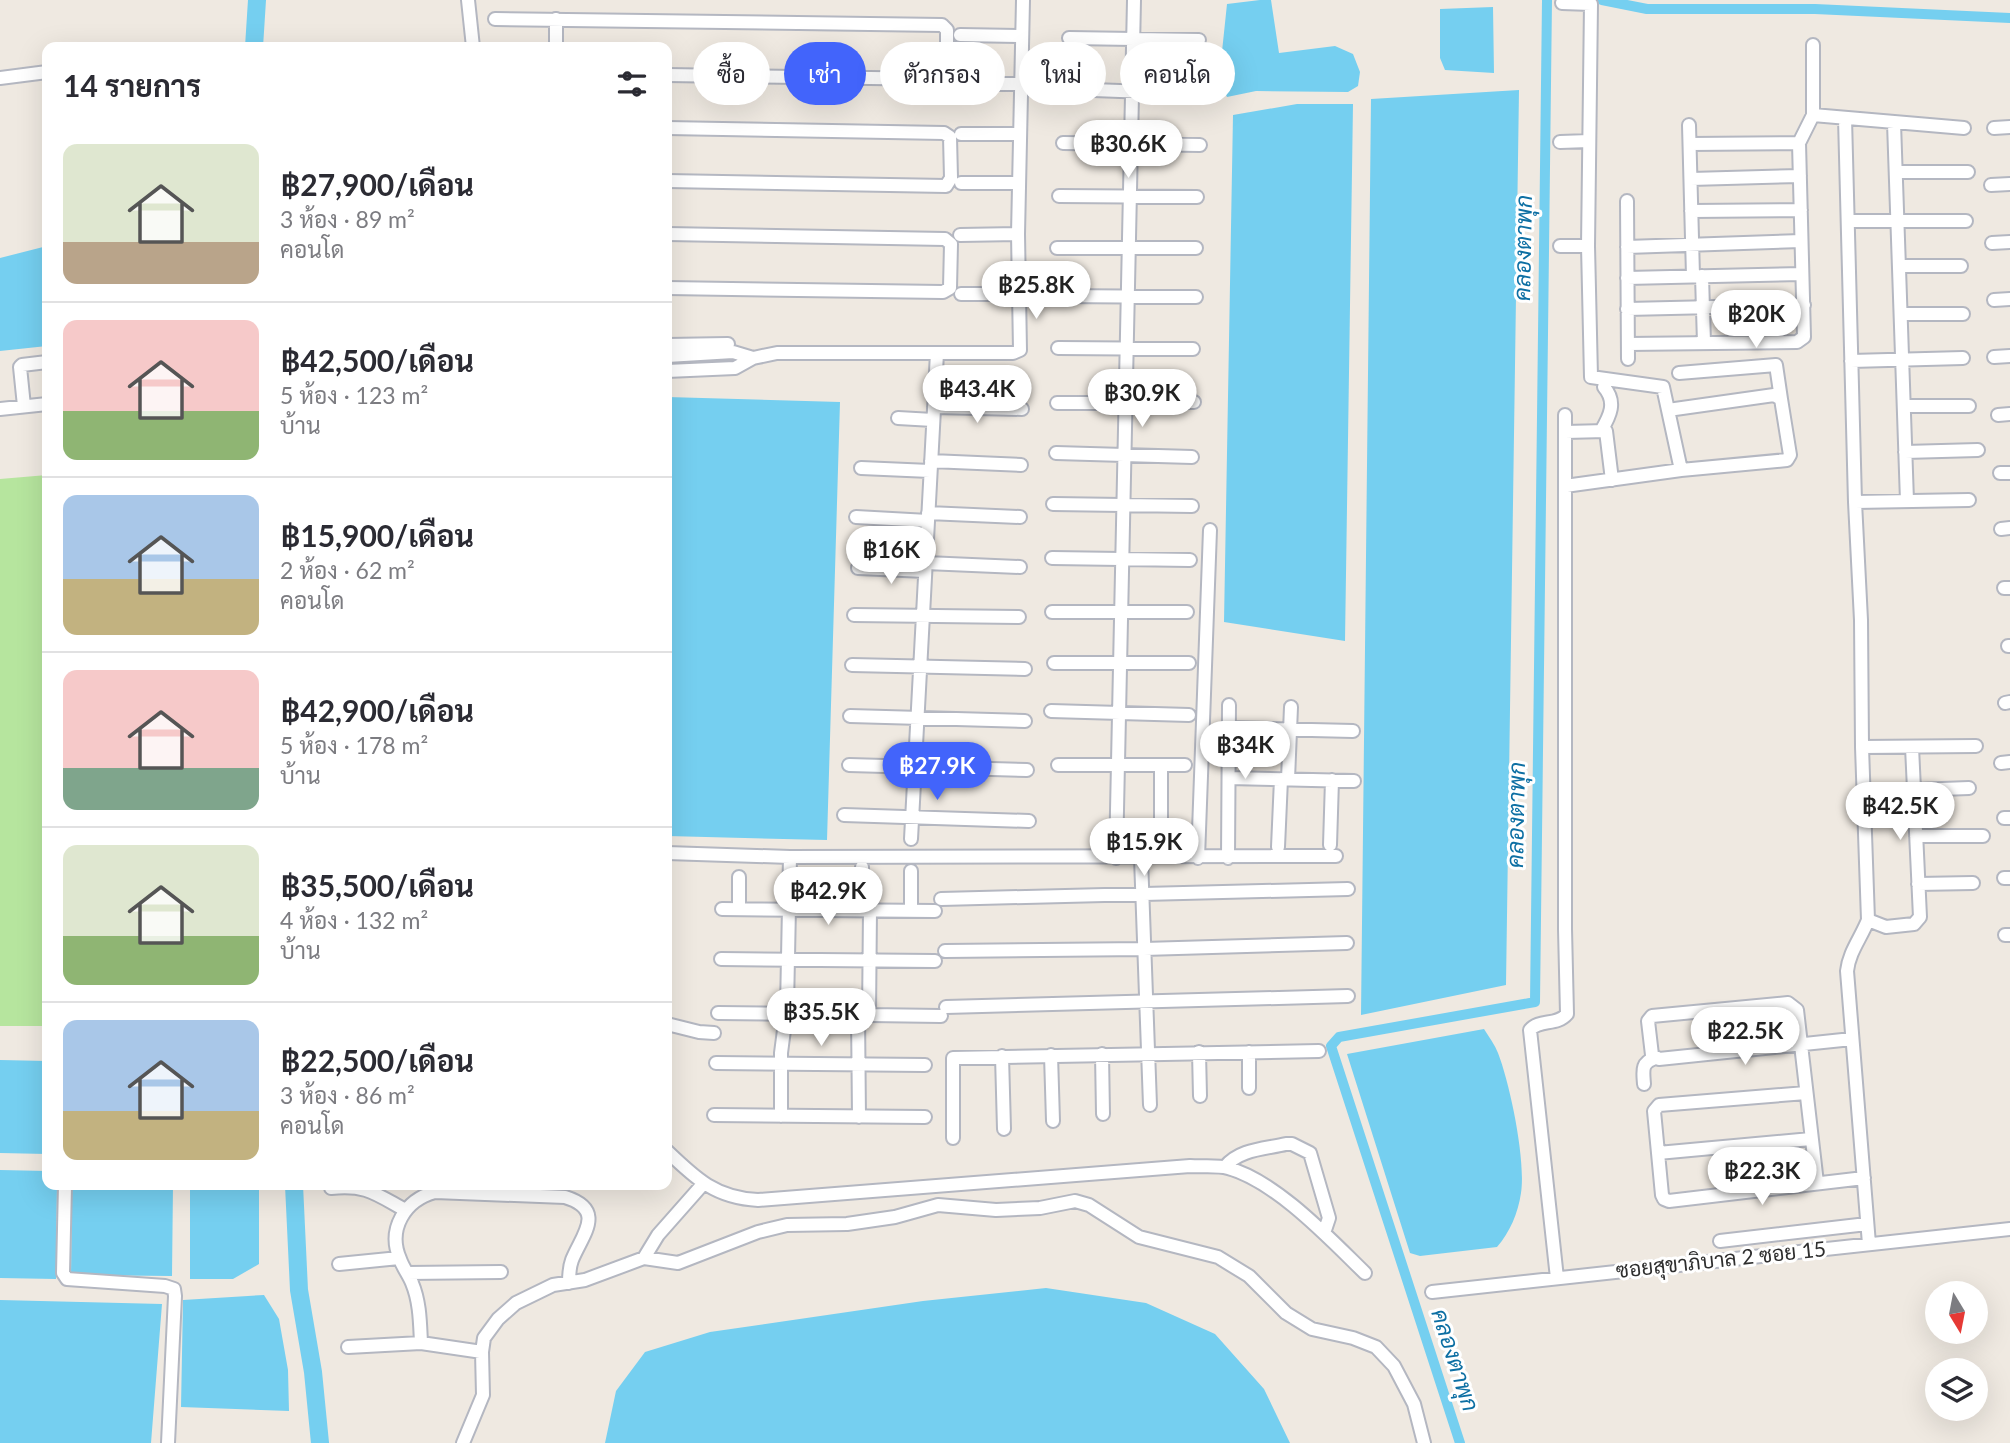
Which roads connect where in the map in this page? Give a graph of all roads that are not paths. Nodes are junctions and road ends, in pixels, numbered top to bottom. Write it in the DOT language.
graph roads {
  1 [pos="468,0"];
  2 [pos="1023,0"];
  3 [pos="1134,0"];
  4 [pos="1562,3"];
  5 [pos="495,19"];
  6 [pos="556,19"];
  7 [pos="960,35"];
  8 [pos="1022,36"];
  9 [pos="1069,38"];
  10 [pos="1133,39"];
  11 [pos="1199,40"];
  12 [pos="472,42"];
  13 [pos="556,42"];
  14 [pos="1022,42"];
  15 [pos="1133,42"];
  16 [pos="1813,45"];
  17 [pos="42,73"];
  18 [pos="672,75"];
  19 [pos="0,78"];
  20 [pos="1021,105"];
  21 [pos="1132,105"];
  22 [pos="1813,115"];
  23 [pos="1845,118"];
  24 [pos="1894,122"];
  25 [pos="1689,125"];
  26 [pos="2010,127"];
  27 [pos="672,128"];
  28 [pos="1964,128"];
  29 [pos="1994,128"];
  30 [pos="961,134"];
  31 [pos="1020,134"];
  32 [pos="1590,141"];
  33 [pos="1560,142"];
  34 [pos="1063,143"];
  35 [pos="1800,143"];
  36 [pos="1131,144"];
  37 [pos="1690,144"];
  38 [pos="1200,145"];
  39 [pos="1896,172"];
  40 [pos="1968,172"];
  41 [pos="1800,177"];
  42 [pos="1691,179"];
  43 [pos="672,181"];
  44 [pos="961,183"];
  45 [pos="1019,184"];
  46 [pos="2010,184"];
  47 [pos="1991,185"];
  48 [pos="1059,196"];
  49 [pos="1130,197"];
  50 [pos="1197,197"];
  51 [pos="1627,201"];
  52 [pos="1801,210"];
  53 [pos="1692,211"];
  54 [pos="1966,220"];
  55 [pos="1847,221"];
  56 [pos="1898,221"];
  57 [pos="672,234"];
  58 [pos="1018,234"];
  59 [pos="960,235"];
  60 [pos="1801,242"];
  61 [pos="2010,242"];
  62 [pos="1992,243"];
  63 [pos="1692,245"];
  64 [pos="1560,246"];
  65 [pos="1588,246"];
  66 [pos="1627,247"];
  67 [pos="1057,248"];
  68 [pos="1129,248"];
  69 [pos="1196,248"];
  70 [pos="1899,266"];
  71 [pos="1961,266"];
  72 [pos="1802,274"];
  73 [pos="1698,276"];
  74 [pos="1627,278"];
  75 [pos="672,288"];
  76 [pos="961,294"];
  77 [pos="1019,294"];
  78 [pos="1055,296"];
  79 [pos="1128,296"];
  80 [pos="1196,297"];
  81 [pos="2010,299"];
  82 [pos="1994,300"];
  83 [pos="1804,304"];
  84 [pos="1703,307"];
  85 [pos="1628,309"];
  86 [pos="1901,314"];
  87 [pos="1963,314"];
  88 [pos="1704,343"];
  89 [pos="728,344"];
  90 [pos="1628,344"];
  91 [pos="672,345"];
  92 [pos="1058,348"];
  93 [pos="1127,349"];
  94 [pos="1193,349"];
  95 [pos="937,353"];
  96 [pos="672,356"];
  97 [pos="2010,356"];
  98 [pos="1994,357"];
  99 [pos="753,358"];
  100 [pos="1964,358"];
  101 [pos="1628,359"];
  102 [pos="1902,359"];
  103 [pos="1851,360"];
  104 [pos="42,363"];
  105 [pos="672,371"];
  106 [pos="1679,373"];
  107 [pos="1604,387"];
  108 [pos="1781,398"];
  109 [pos="1126,402"];
  110 [pos="1194,402"];
  111 [pos="1057,403"];
  112 [pos="42,404"];
  113 [pos="1969,405"];
  114 [pos="24,406"];
  115 [pos="1904,406"];
  116 [pos="0,409"];
  117 [pos="1022,410"];
  118 [pos="1668,410"];
  119 [pos="933,414"];
  120 [pos="1565,415"];
  121 [pos="898,418"];
  122 [pos="1601,431"];
  123 [pos="1565,432"];
  124 [pos="1978,450"];
  125 [pos="1905,452"];
  126 [pos="1056,453"];
  127 [pos="1125,455"];
  128 [pos="1192,457"];
  129 [pos="1021,464"];
  130 [pos="931,466"];
  131 [pos="861,468"];
  132 [pos="1681,470"];
  133 [pos="1612,480"];
  134 [pos="1565,486"];
  135 [pos="1969,500"];
  136 [pos="1907,501"];
  137 [pos="1855,502"];
  138 [pos="1053,504"];
  139 [pos="1124,505"];
  140 [pos="1192,506"];
  141 [pos="856,517"];
  142 [pos="928,517"];
  143 [pos="1020,517"];
  144 [pos="1210,530"];
  145 [pos="1052,558"];
  146 [pos="1123,559"];
  147 [pos="1191,559"];
  148 [pos="925,567"];
  149 [pos="1020,567"];
  150 [pos="858,568"];
  151 [pos="1052,612"];
  152 [pos="1122,612"];
  153 [pos="1187,612"];
  154 [pos="854,615"];
  155 [pos="923,615"];
  156 [pos="1019,617"];
  157 [pos="1055,663"];
  158 [pos="1120,663"];
  159 [pos="1189,663"];
  160 [pos="852,665"];
  161 [pos="920,668"];
  162 [pos="1025,669"];
  163 [pos="1229,705"];
  164 [pos="1291,707"];
  165 [pos="1051,711"];
  166 [pos="1119,713"];
  167 [pos="1188,715"];
  168 [pos="850,716"];
  169 [pos="918,717"];
  170 [pos="1025,721"];
  171 [pos="1229,728"];
  172 [pos="1290,729"];
  173 [pos="1353,731"];
  174 [pos="1976,746"];
  175 [pos="1862,747"];
  176 [pos="1912,747"];
  177 [pos="849,765"];
  178 [pos="1058,765"];
  179 [pos="1118,765"];
  180 [pos="1185,765"];
  181 [pos="1161,766"];
  182 [pos="915,767"];
  183 [pos="1027,770"];
  184 [pos="1229,778"];
  185 [pos="1284,779"];
  186 [pos="1332,780"];
  187 [pos="1354,780"];
  188 [pos="1969,788"];
  189 [pos="1914,790"];
  190 [pos="844,815"];
  191 [pos="912,818"];
  192 [pos="1029,821"];
  193 [pos="1916,836"];
  194 [pos="1983,836"];
  195 [pos="911,839"];
  196 [pos="1161,847"];
  197 [pos="1278,847"];
  198 [pos="672,853"];
  199 [pos="790,857"];
  200 [pos="1116,858"];
  201 [pos="1141,858"];
  202 [pos="1198,858"];
  203 [pos="1228,858"];
  204 [pos="862,867"];
  205 [pos="911,871"];
  206 [pos="739,877"];
  207 [pos="1973,883"];
  208 [pos="1918,884"];
  209 [pos="1348,889"];
  210 [pos="1143,894"];
  211 [pos="722,909"];
  212 [pos="739,909"];
  213 [pos="789,910"];
  214 [pos="867,910"];
  215 [pos="911,911"];
  216 [pos="1868,920"];
  217 [pos="1347,943"];
  218 [pos="1144,949"];
  219 [pos="945,951"];
  220 [pos="721,959"];
  221 [pos="788,960"];
  222 [pos="869,961"];
  223 [pos="935,961"];
  224 [pos="1348,996"];
  225 [pos="1146,1003"];
  226 [pos="718,1013"];
  227 [pos="786,1014"];
  228 [pos="864,1014"];
  229 [pos="672,1025"];
  230 [pos="714,1033"];
  231 [pos="1852,1039"];
  232 [pos="1800,1045"];
  233 [pos="1319,1051"];
  234 [pos="1199,1052"];
  235 [pos="1249,1052"];
  236 [pos="1148,1053"];
  237 [pos="1102,1054"];
  238 [pos="1051,1055"];
  239 [pos="1002,1056"];
  240 [pos="1655,1058"];
  241 [pos="716,1063"];
  242 [pos="781,1064"];
  243 [pos="859,1065"];
  244 [pos="925,1065"];
  245 [pos="1644,1084"];
  246 [pos="1249,1088"];
  247 [pos="1806,1093"];
  248 [pos="1200,1096"];
  249 [pos="1150,1105"];
  250 [pos="1103,1114"];
  251 [pos="714,1115"];
  252 [pos="781,1116"];
  253 [pos="859,1117"];
  254 [pos="925,1117"];
  255 [pos="1053,1121"];
  256 [pos="1004,1129"];
  257 [pos="953,1138"];
  258 [pos="1811,1139"];
  259 [pos="1658,1153"];
  260 [pos="672,1156"];
  261 [pos="1225,1167"];
  262 [pos="1864,1178"];
  263 [pos="1817,1183"];
  264 [pos="703,1184"];
  265 [pos="65,1190"];
  266 [pos="369,1190"];
  267 [pos="405,1210"];
  268 [pos="1867,1224"];
  269 [pos="2010,1229"];
  270 [pos="1324,1233"];
  271 [pos="1720,1241"];
  272 [pos="1869,1244"];
  273 [pos="399,1258"];
  274 [pos="644,1258"];
  275 [pos="339,1264"];
  276 [pos="501,1272"];
  277 [pos="407,1273"];
  278 [pos="1365,1273"];
  279 [pos="1557,1278"];
  280 [pos="569,1283"];
  281 [pos="1432,1292"];
  282 [pos="421,1343"];
  283 [pos="348,1347"];
  284 [pos="482,1352"];
  285 [pos="168,1443"];
  286 [pos="463,1443"];
  287 [pos="1424,1443"];
  1 -- 12 [label="street"];
  2 -- 8 [label="street"];
  3 -- 10 [label="street"];
  4 -- 32 [label="street"];
  5 -- 6 [label="street"];
  6 -- 13 [label="street"];
  6 -- 18 [label="street"];
  7 -- 8 [label="street"];
  8 -- 14 [label="street"];
  9 -- 10 [label="street"];
  10 -- 11 [label="street"];
  10 -- 15 [label="street"];
  16 -- 22 [label="street"];
  17 -- 19 [label="street"];
  20 -- 31 [label="street"];
  21 -- 36 [label="street"];
  22 -- 23 [label="street"];
  22 -- 35 [label="street"];
  23 -- 24 [label="street"];
  23 -- 55 [label="street"];
  24 -- 28 [label="street"];
  24 -- 39 [label="street"];
  25 -- 37 [label="street"];
  26 -- 29 [label="street"];
  27 -- 43 [label="street"];
  30 -- 31 [label="street"];
  31 -- 45 [label="street"];
  32 -- 33 [label="street"];
  32 -- 65 [label="street"];
  34 -- 36 [label="street"];
  35 -- 37 [label="street"];
  35 -- 41 [label="street"];
  36 -- 38 [label="street"];
  36 -- 49 [label="street"];
  37 -- 42 [label="street"];
  39 -- 40 [label="street"];
  39 -- 56 [label="street"];
  41 -- 42 [label="street"];
  41 -- 52 [label="street"];
  42 -- 53 [label="street"];
  44 -- 45 [label="street"];
  45 -- 58 [label="street"];
  46 -- 47 [label="street"];
  48 -- 49 [label="street"];
  49 -- 50 [label="street"];
  49 -- 68 [label="street"];
  51 -- 66 [label="street"];
  52 -- 53 [label="street"];
  52 -- 60 [label="street"];
  53 -- 63 [label="street"];
  54 -- 56 [label="street"];
  55 -- 56 [label="street"];
  55 -- 103 [label="street"];
  56 -- 70 [label="street"];
  57 -- 75 [label="street"];
  58 -- 59 [label="street"];
  58 -- 77 [label="street"];
  60 -- 63 [label="street"];
  60 -- 72 [label="street"];
  61 -- 62 [label="street"];
  63 -- 66 [label="street"];
  63 -- 73 [label="street"];
  64 -- 65 [label="street"];
  65 -- 118 [label="street"];
  66 -- 74 [label="street"];
  67 -- 68 [label="street"];
  68 -- 69 [label="street"];
  68 -- 79 [label="street"];
  70 -- 71 [label="street"];
  70 -- 86 [label="street"];
  72 -- 73 [label="street"];
  72 -- 83 [label="street"];
  73 -- 74 [label="street"];
  73 -- 84 [label="street"];
  74 -- 85 [label="street"];
  76 -- 77 [label="street"];
  77 -- 95 [label="street"];
  78 -- 79 [label="street"];
  79 -- 80 [label="street"];
  79 -- 93 [label="street"];
  81 -- 82 [label="street"];
  83 -- 84 [label="street"];
  83 -- 88 [label="street"];
  84 -- 85 [label="street"];
  84 -- 88 [label="street"];
  85 -- 90 [label="street"];
  86 -- 87 [label="street"];
  86 -- 102 [label="street"];
  88 -- 90 [label="street"];
  89 -- 91 [label="street"];
  90 -- 101 [label="street"];
  92 -- 93 [label="street"];
  93 -- 94 [label="street"];
  93 -- 109 [label="street"];
  95 -- 99 [label="street"];
  95 -- 119 [label="street"];
  96 -- 99 [label="street"];
  97 -- 98 [label="street"];
  99 -- 105 [label="street"];
  100 -- 102 [label="street"];
  102 -- 103 [label="street"];
  102 -- 115 [label="street"];
  103 -- 137 [label="street"];
  104 -- 114 [label="street"];
  106 -- 108 [label="street"];
  107 -- 122 [label="street"];
  108 -- 118 [label="street"];
  108 -- 132 [label="street"];
  109 -- 110 [label="street"];
  109 -- 111 [label="street"];
  109 -- 127 [label="street"];
  112 -- 114 [label="street"];
  113 -- 115 [label="street"];
  114 -- 116 [label="street"];
  115 -- 125 [label="street"];
  117 -- 119 [label="street"];
  118 -- 132 [label="street"];
  119 -- 121 [label="street"];
  119 -- 130 [label="street"];
  120 -- 123 [label="street"];
  122 -- 123 [label="street"];
  122 -- 133 [label="street"];
  123 -- 134 [label="street"];
  124 -- 125 [label="street"];
  125 -- 136 [label="street"];
  126 -- 127 [label="street"];
  127 -- 128 [label="street"];
  127 -- 139 [label="street"];
  129 -- 130 [label="street"];
  130 -- 131 [label="street"];
  130 -- 142 [label="street"];
  132 -- 133 [label="street"];
  133 -- 134 [label="street"];
  134 -- 279 [label="street"];
  135 -- 136 [label="street"];
  136 -- 137 [label="street"];
  137 -- 175 [label="street"];
  138 -- 139 [label="street"];
  139 -- 140 [label="street"];
  139 -- 146 [label="street"];
  141 -- 142 [label="street"];
  142 -- 143 [label="street"];
  142 -- 148 [label="street"];
  144 -- 202 [label="street"];
  145 -- 146 [label="street"];
  146 -- 147 [label="street"];
  146 -- 152 [label="street"];
  148 -- 149 [label="street"];
  148 -- 150 [label="street"];
  148 -- 155 [label="street"];
  151 -- 152 [label="street"];
  152 -- 153 [label="street"];
  152 -- 158 [label="street"];
  154 -- 155 [label="street"];
  155 -- 156 [label="street"];
  155 -- 161 [label="street"];
  157 -- 158 [label="street"];
  158 -- 159 [label="street"];
  158 -- 166 [label="street"];
  160 -- 161 [label="street"];
  161 -- 162 [label="street"];
  161 -- 169 [label="street"];
  163 -- 171 [label="street"];
  164 -- 172 [label="street"];
  165 -- 166 [label="street"];
  166 -- 167 [label="street"];
  166 -- 179 [label="street"];
  168 -- 169 [label="street"];
  169 -- 170 [label="street"];
  169 -- 182 [label="street"];
  171 -- 172 [label="street"];
  171 -- 184 [label="street"];
  172 -- 173 [label="street"];
  172 -- 185 [label="street"];
  174 -- 176 [label="street"];
  175 -- 176 [label="street"];
  175 -- 216 [label="street"];
  176 -- 189 [label="street"];
  177 -- 182 [label="street"];
  178 -- 179 [label="street"];
  179 -- 181 [label="street"];
  179 -- 200 [label="street"];
  180 -- 181 [label="street"];
  181 -- 196 [label="street"];
  182 -- 183 [label="street"];
  182 -- 191 [label="street"];
  184 -- 185 [label="street"];
  184 -- 203 [label="street"];
  185 -- 186 [label="street"];
  185 -- 197 [label="street"];
  186 -- 187 [label="street"];
  186 -- 203 [label="street"];
  188 -- 189 [label="street"];
  189 -- 193 [label="street"];
  190 -- 191 [label="street"];
  191 -- 192 [label="street"];
  191 -- 195 [label="street"];
  193 -- 194 [label="street"];
  193 -- 208 [label="street"];
  198 -- 199 [label="street"];
  199 -- 200 [label="street"];
  199 -- 213 [label="street"];
  200 -- 201 [label="street"];
  201 -- 202 [label="street"];
  201 -- 210 [label="street"];
  202 -- 203 [label="street"];
  204 -- 214 [label="street"];
  205 -- 215 [label="street"];
  206 -- 212 [label="street"];
  207 -- 208 [label="street"];
  208 -- 216 [label="street"];
  209 -- 210 [label="street"];
  210 -- 215 [label="street"];
  210 -- 218 [label="street"];
  211 -- 212 [label="street"];
  212 -- 213 [label="street"];
  213 -- 214 [label="street"];
  213 -- 221 [label="street"];
  214 -- 215 [label="street"];
  214 -- 222 [label="street"];
  216 -- 231 [label="street"];
  217 -- 218 [label="street"];
  218 -- 219 [label="street"];
  218 -- 225 [label="street"];
  220 -- 221 [label="street"];
  221 -- 222 [label="street"];
  221 -- 227 [label="street"];
  222 -- 223 [label="street"];
  222 -- 228 [label="street"];
  224 -- 225 [label="street"];
  225 -- 228 [label="street"];
  225 -- 236 [label="street"];
  226 -- 227 [label="street"];
  227 -- 228 [label="street"];
  227 -- 242 [label="street"];
  228 -- 243 [label="street"];
  229 -- 230 [label="street"];
  231 -- 232 [label="street"];
  231 -- 262 [label="street"];
  232 -- 240 [label="street"];
  232 -- 240 [label="street"];
  232 -- 247 [label="street"];
  233 -- 235 [label="street"];
  234 -- 235 [label="street"];
  234 -- 236 [label="street"];
  234 -- 248 [label="street"];
  235 -- 246 [label="street"];
  236 -- 237 [label="street"];
  236 -- 249 [label="street"];
  237 -- 238 [label="street"];
  237 -- 250 [label="street"];
  238 -- 239 [label="street"];
  238 -- 255 [label="street"];
  239 -- 256 [label="street"];
  239 -- 257 [label="street"];
  240 -- 245 [label="street"];
  241 -- 242 [label="street"];
  242 -- 243 [label="street"];
  242 -- 252 [label="street"];
  243 -- 244 [label="street"];
  243 -- 253 [label="street"];
  247 -- 258 [label="street"];
  247 -- 259 [label="street"];
  251 -- 252 [label="street"];
  252 -- 253 [label="street"];
  253 -- 254 [label="street"];
  258 -- 259 [label="street"];
  258 -- 263 [label="street"];
  259 -- 263 [label="street"];
  260 -- 264 [label="street"];
  261 -- 264 [label="street"];
  261 -- 270 [label="street"];
  261 -- 270 [label="street"];
  262 -- 263 [label="street"];
  262 -- 268 [label="street"];
  264 -- 274 [label="street"];
  265 -- 285 [label="street"];
  266 -- 267 [label="street"];
  267 -- 273 [label="street"];
  267 -- 280 [label="street"];
  268 -- 271 [label="street"];
  268 -- 272 [label="street"];
  269 -- 272 [label="street, ซอยสุขาภิบาล 2 ซอย 15"];
  270 -- 278 [label="street"];
  272 -- 279 [label="street, ซอยสุขาภิบาล 2 ซอย 15"];
  273 -- 275 [label="street"];
  273 -- 277 [label="street"];
  274 -- 280 [label="street"];
  274 -- 287 [label="street"];
  276 -- 277 [label="street"];
  277 -- 282 [label="street"];
  279 -- 281 [label="street, ซอยสุขาภิบาล 2 ซอย 15"];
  280 -- 284 [label="street"];
  282 -- 283 [label="street"];
  282 -- 284 [label="street"];
  284 -- 286 [label="street"];
}
